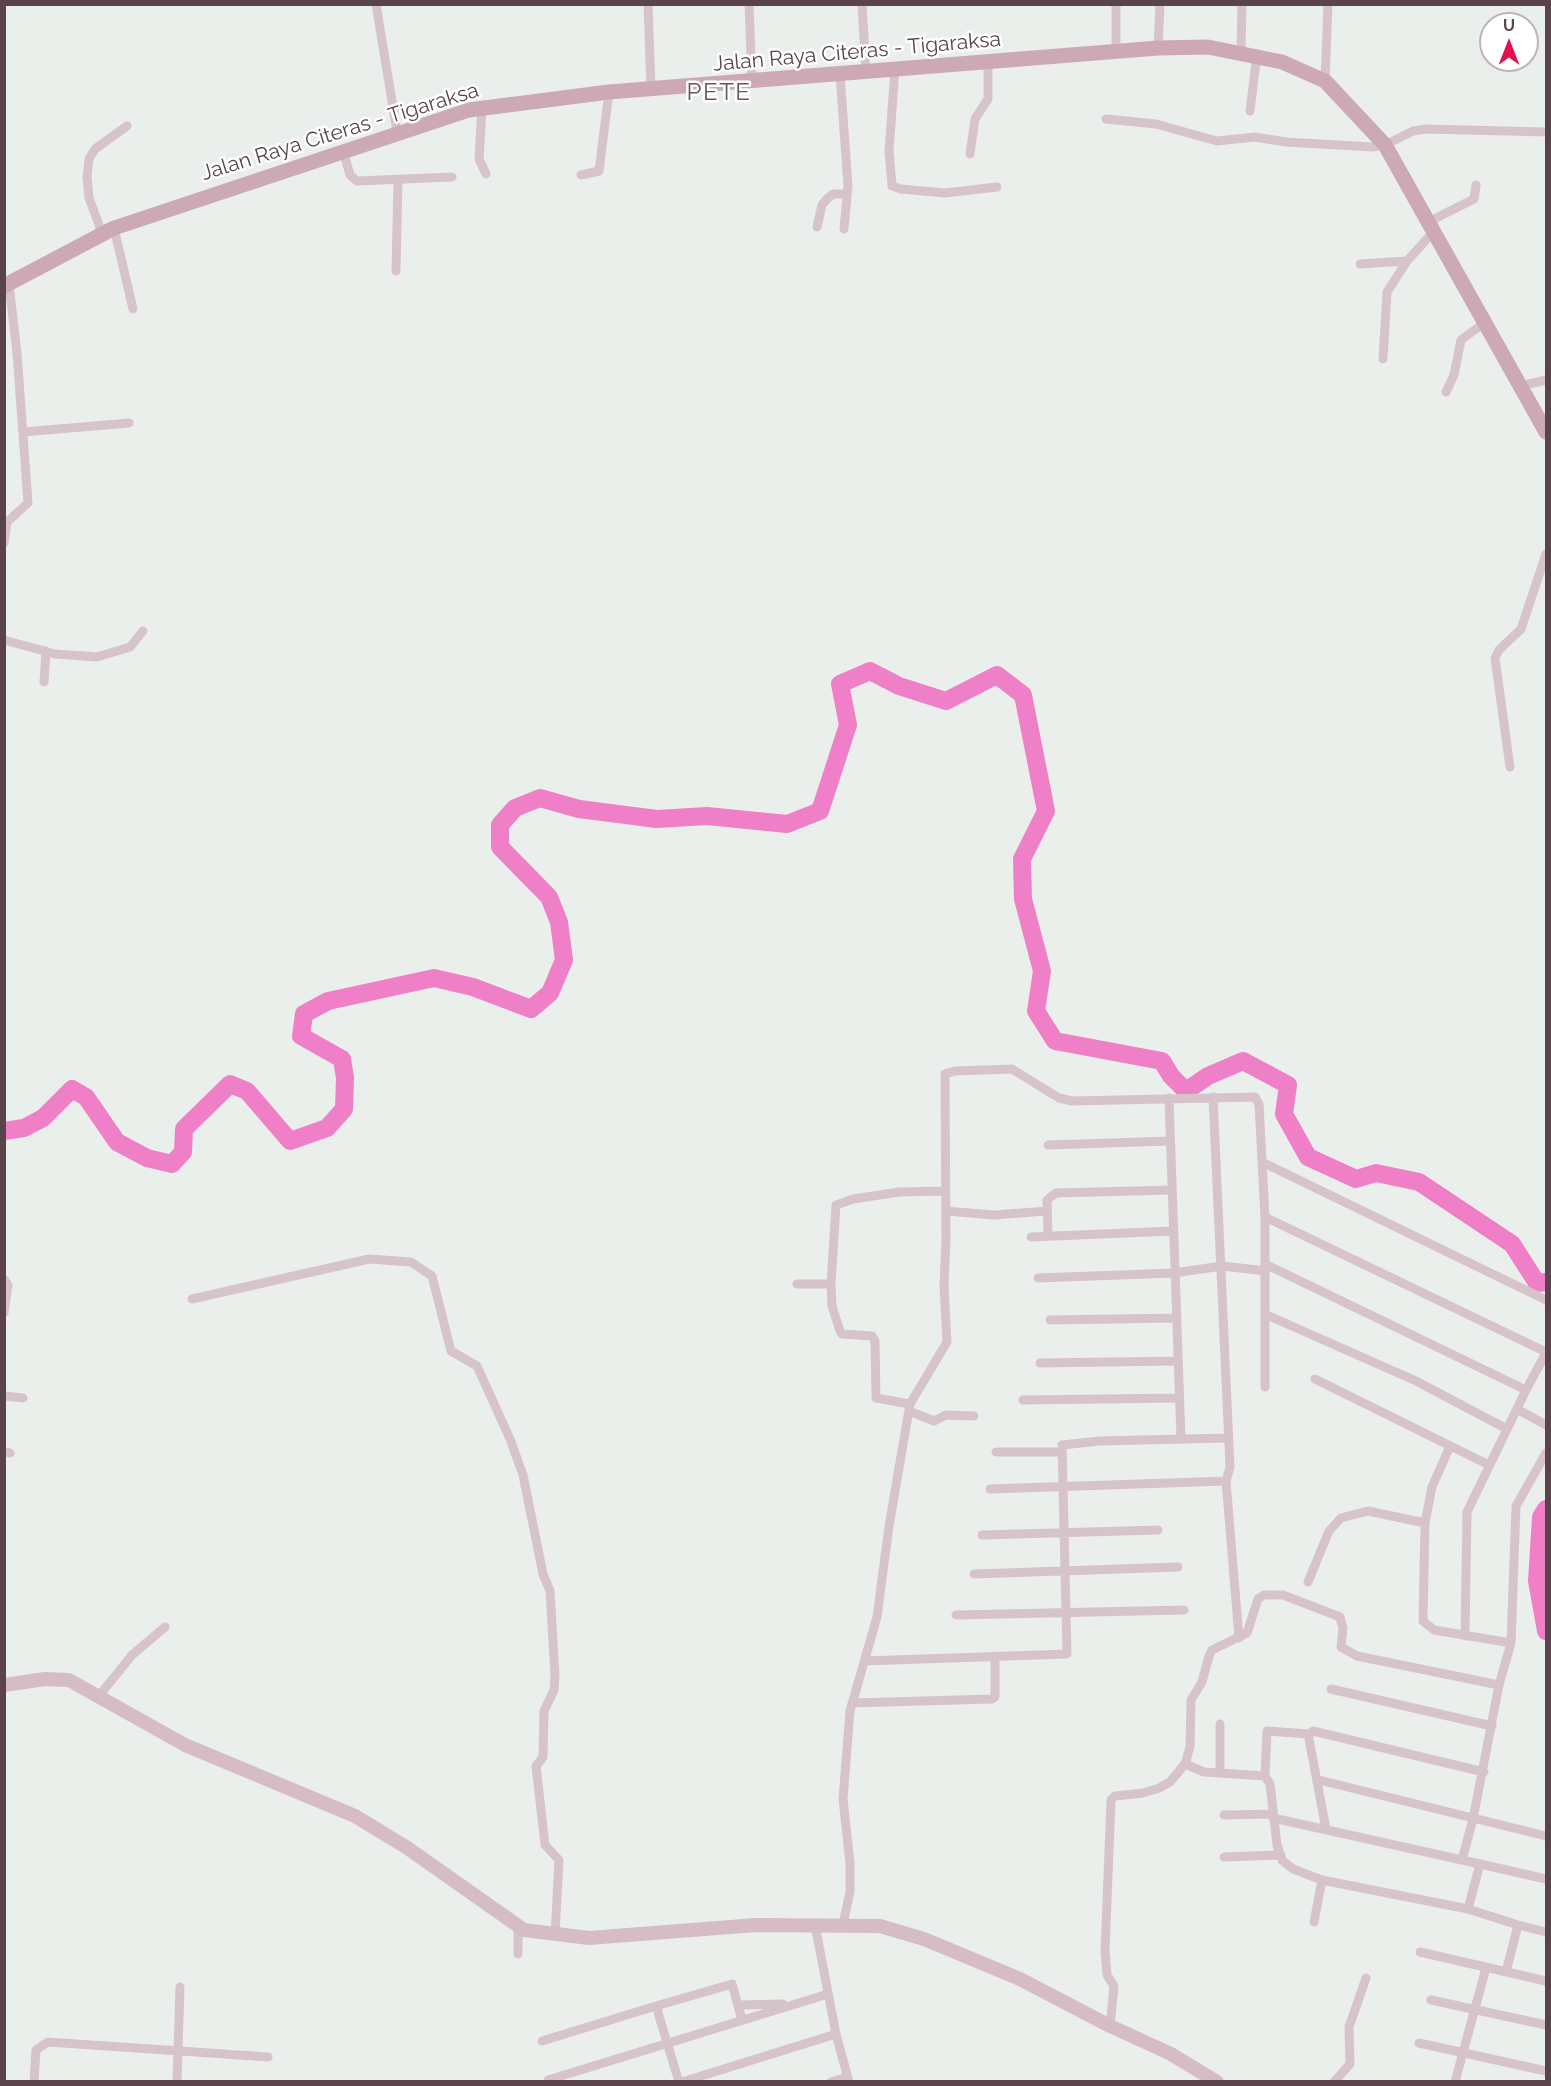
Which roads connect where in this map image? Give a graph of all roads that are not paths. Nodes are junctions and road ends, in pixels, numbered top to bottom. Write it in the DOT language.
graph roads {
  1 [pos="376,4"];
  2 [pos="648,4"];
  3 [pos="749,4"];
  4 [pos="862,4"];
  5 [pos="1116,4"];
  6 [pos="1160,4"];
  7 [pos="1242,4"];
  8 [pos="1328,4"];
  9 [pos="1158,48"];
  10 [pos="1116,51"];
  11 [pos="1241,51"];
  12 [pos="1257,54"];
  13 [pos="988,62"];
  14 [pos="895,69"];
  15 [pos="867,72"];
  16 [pos="840,74"];
  17 [pos="1325,81"];
  18 [pos="752,82"];
  19 [pos="651,89"];
  20 [pos="609,92"];
  21 [pos="483,107"];
  22 [pos="1250,111"];
  23 [pos="1106,119"];
  24 [pos="127,126"];
  25 [pos="397,132"];
  26 [pos="1546,132"];
  27 [pos="1385,145"];
  28 [pos="343,150"];
  29 [pos="970,154"];
  30 [pos="486,174"];
  31 [pos="581,175"];
  32 [pos="452,177"];
  33 [pos="398,180"];
  34 [pos="1476,185"];
  35 [pos="998,187"];
  36 [pos="847,195"];
  37 [pos="1432,225"];
  38 [pos="817,227"];
  39 [pos="844,229"];
  40 [pos="108,231"];
  41 [pos="1407,261"];
  42 [pos="1360,264"];
  43 [pos="396,271"];
  44 [pos="7,285"];
  45 [pos="134,309"];
  46 [pos="1484,323"];
  47 [pos="1383,359"];
  48 [pos="1546,380"];
  49 [pos="1520,386"];
  50 [pos="1446,392"];
  51 [pos="129,423"];
  52 [pos="23,432"];
  53 [pos="1546,432"];
  54 [pos="4,543"];
  55 [pos="1546,554"];
  56 [pos="143,632"];
  57 [pos="4,640"];
  58 [pos="46,651"];
  59 [pos="44,682"];
  60 [pos="1510,767"];
  61 [pos="1213,1097"];
  62 [pos="1169,1098"];
  63 [pos="1170,1141"];
  64 [pos="1048,1145"];
  65 [pos="1262,1162"];
  66 [pos="1172,1190"];
  67 [pos="945,1191"];
  68 [pos="946,1210"];
  69 [pos="1047,1211"];
  70 [pos="1265,1217"];
  71 [pos="1173,1231"];
  72 [pos="1048,1236"];
  73 [pos="1031,1237"];
  74 [pos="1222,1266"];
  75 [pos="1266,1268"];
  76 [pos="1174,1273"];
  77 [pos="1038,1278"];
  78 [pos="4,1279"];
  79 [pos="797,1284"];
  80 [pos="831,1284"];
  81 [pos="192,1299"];
  82 [pos="1546,1300"];
  83 [pos="4,1312"];
  84 [pos="1267,1316"];
  85 [pos="1177,1317"];
  86 [pos="1050,1320"];
  87 [pos="1546,1352"];
  88 [pos="1177,1361"];
  89 [pos="1040,1363"];
  90 [pos="1316,1379"];
  91 [pos="1265,1387"];
  92 [pos="1526,1390"];
  93 [pos="4,1396"];
  94 [pos="23,1398"];
  95 [pos="1179,1398"];
  96 [pos="1023,1400"];
  97 [pos="910,1408"];
  98 [pos="1517,1409"];
  99 [pos="974,1416"];
  100 [pos="1546,1425"];
  101 [pos="1507,1430"];
  102 [pos="1228,1438"];
  103 [pos="1181,1439"];
  104 [pos="1450,1446"];
  105 [pos="996,1452"];
  106 [pos="1061,1452"];
  107 [pos="1546,1453"];
  108 [pos="1489,1465"];
  109 [pos="1226,1481"];
  110 [pos="1063,1486"];
  111 [pos="990,1489"];
  112 [pos="1425,1523"];
  113 [pos="1158,1530"];
  114 [pos="1065,1533"];
  115 [pos="982,1535"];
  116 [pos="1178,1567"];
  117 [pos="1067,1571"];
  118 [pos="974,1574"];
  119 [pos="1308,1582"];
  120 [pos="1185,1610"];
  121 [pos="1067,1614"];
  122 [pos="956,1615"];
  123 [pos="165,1626"];
  124 [pos="1465,1636"];
  125 [pos="1239,1638"];
  126 [pos="1511,1643"];
  127 [pos="995,1656"];
  128 [pos="864,1661"];
  129 [pos="4,1685"];
  130 [pos="1499,1685"];
  131 [pos="1331,1689"];
  132 [pos="99,1696"];
  133 [pos="852,1703"];
  134 [pos="1220,1724"];
  135 [pos="1492,1726"];
  136 [pos="1310,1734"];
  137 [pos="1185,1764"];
  138 [pos="1484,1772"];
  139 [pos="1220,1773"];
  140 [pos="1266,1776"];
  141 [pos="1319,1780"];
  142 [pos="1224,1815"];
  143 [pos="1273,1816"];
  144 [pos="1473,1819"];
  145 [pos="1326,1829"];
  146 [pos="1546,1836"];
  147 [pos="1281,1855"];
  148 [pos="1224,1857"];
  149 [pos="1462,1860"];
  150 [pos="1480,1864"];
  151 [pos="1546,1879"];
  152 [pos="1322,1880"];
  153 [pos="1468,1909"];
  154 [pos="1314,1922"];
  155 [pos="815,1924"];
  156 [pos="843,1924"];
  157 [pos="1518,1925"];
  158 [pos="518,1926"];
  159 [pos="1546,1932"];
  160 [pos="555,1935"];
  161 [pos="1420,1952"];
  162 [pos="518,1954"];
  163 [pos="1486,1968"];
  164 [pos="1506,1972"];
  165 [pos="1366,1978"];
  166 [pos="1546,1982"];
  167 [pos="180,1987"];
  168 [pos="828,1994"];
  169 [pos="1431,2000"];
  170 [pos="796,2004"];
  171 [pos="738,2005"];
  172 [pos="656,2006"];
  173 [pos="1476,2010"];
  174 [pos="742,2020"];
  175 [pos="1546,2025"];
  176 [pos="1110,2026"];
  177 [pos="836,2034"];
  178 [pos="542,2042"];
  179 [pos="1419,2043"];
  180 [pos="667,2044"];
  181 [pos="179,2050"];
  182 [pos="1464,2054"];
  183 [pos="268,2058"];
  184 [pos="1546,2071"];
  185 [pos="848,2079"];
  186 [pos="548,2080"];
  187 [pos="34,2082"];
  188 [pos="177,2082"];
  189 [pos="680,2082"];
  190 [pos="831,2082"];
  191 [pos="1217,2082"];
  192 [pos="1334,2082"];
  193 [pos="1455,2082"];
  1 -- 25 [label="street"];
  2 -- 19 [label="street"];
  3 -- 18 [label="street"];
  4 -- 15 [label="street"];
  5 -- 10 [label="street"];
  6 -- 9 [label="street"];
  7 -- 11 [label="street"];
  8 -- 17 [label="street"];
  9 -- 10 [label="main road, Jalan Raya Citeras - Tigaraksa"];
  9 -- 11 [label="main road, Jalan Raya Citeras - Tigaraksa"];
  10 -- 13 [label="main road, Jalan Raya Citeras - Tigaraksa"];
  11 -- 12 [label="main road, Jalan Raya Citeras - Tigaraksa"];
  12 -- 17 [label="main road, Jalan Raya Citeras - Tigaraksa"];
  12 -- 22 [label="street"];
  13 -- 14 [label="main road, Jalan Raya Citeras - Tigaraksa"];
  13 -- 29 [label="street"];
  14 -- 15 [label="main road, Jalan Raya Citeras - Tigaraksa"];
  14 -- 35 [label="street"];
  15 -- 16 [label="main road, Jalan Raya Citeras - Tigaraksa"];
  16 -- 18 [label="main road, Jalan Raya Citeras - Tigaraksa"];
  16 -- 36 [label="street"];
  17 -- 27 [label="main road, Jalan Raya Citeras - Tigaraksa"];
  18 -- 19 [label="main road, Jalan Raya Citeras - Tigaraksa"];
  19 -- 20 [label="main road, Jalan Raya Citeras - Tigaraksa"];
  20 -- 21 [label="main road, Jalan Raya Citeras - Tigaraksa"];
  20 -- 31 [label="street"];
  21 -- 25 [label="main road, Jalan Raya Citeras - Tigaraksa"];
  21 -- 30 [label="street"];
  23 -- 27 [label="street"];
  24 -- 40 [label="street"];
  25 -- 28 [label="main road, Jalan Raya Citeras - Tigaraksa"];
  26 -- 27 [label="street"];
  27 -- 37 [label="main road, Jalan Raya Citeras - Tigaraksa"];
  28 -- 33 [label="street"];
  28 -- 40 [label="main road, Jalan Raya Citeras - Tigaraksa"];
  32 -- 33 [label="street"];
  33 -- 43 [label="street"];
  34 -- 37 [label="street"];
  36 -- 38 [label="street"];
  36 -- 39 [label="street"];
  37 -- 41 [label="street"];
  37 -- 46 [label="main road, Jalan Raya Citeras - Tigaraksa"];
  40 -- 44 [label="main road, Jalan Raya Citeras - Tigaraksa"];
  40 -- 45 [label="street"];
  41 -- 42 [label="street"];
  41 -- 47 [label="street"];
  44 -- 52 [label="street"];
  46 -- 49 [label="main road, Jalan Raya Citeras - Tigaraksa"];
  46 -- 50 [label="street"];
  48 -- 49 [label="street"];
  49 -- 53 [label="main road, Jalan Raya Citeras - Tigaraksa"];
  51 -- 52 [label="street"];
  52 -- 54 [label="street"];
  55 -- 60 [label="street"];
  56 -- 58 [label="street"];
  57 -- 58 [label="street"];
  58 -- 59 [label="street"];
  61 -- 62 [label="street"];
  61 -- 65 [label="street"];
  61 -- 74 [label="street"];
  62 -- 63 [label="street"];
  62 -- 67 [label="street"];
  63 -- 64 [label="street"];
  63 -- 66 [label="street"];
  65 -- 70 [label="street"];
  65 -- 82 [label="street"];
  66 -- 69 [label="street"];
  66 -- 71 [label="street"];
  67 -- 68 [label="street"];
  67 -- 80 [label="street"];
  68 -- 69 [label="street"];
  68 -- 97 [label="street"];
  69 -- 72 [label="street"];
  70 -- 75 [label="street"];
  70 -- 87 [label="street"];
  71 -- 72 [label="street"];
  71 -- 76 [label="street"];
  72 -- 73 [label="street"];
  74 -- 75 [label="street"];
  74 -- 76 [label="street"];
  74 -- 102 [label="street"];
  75 -- 84 [label="street"];
  75 -- 92 [label="street"];
  76 -- 77 [label="street"];
  76 -- 85 [label="street"];
  78 -- 83 [label="street"];
  79 -- 80 [label="street"];
  80 -- 97 [label="street"];
  81 -- 160 [label="street"];
  84 -- 91 [label="street"];
  84 -- 101 [label="street"];
  85 -- 86 [label="street"];
  85 -- 88 [label="street"];
  87 -- 92 [label="street"];
  88 -- 89 [label="street"];
  88 -- 95 [label="street"];
  90 -- 104 [label="street"];
  92 -- 98 [label="street"];
  93 -- 94 [label="street"];
  95 -- 96 [label="street"];
  95 -- 103 [label="street"];
  97 -- 99 [label="street"];
  97 -- 128 [label="street"];
  98 -- 100 [label="street"];
  98 -- 101 [label="street"];
  101 -- 108 [label="street"];
  102 -- 103 [label="street"];
  102 -- 109 [label="street"];
  103 -- 106 [label="street"];
  104 -- 108 [label="street"];
  104 -- 112 [label="street"];
  105 -- 106 [label="street"];
  106 -- 110 [label="street"];
  107 -- 126 [label="street"];
  108 -- 124 [label="street"];
  109 -- 110 [label="street"];
  109 -- 125 [label="street"];
  110 -- 111 [label="street"];
  110 -- 114 [label="street"];
  112 -- 119 [label="street"];
  112 -- 124 [label="street"];
  113 -- 114 [label="street"];
  114 -- 115 [label="street"];
  114 -- 117 [label="street"];
  116 -- 117 [label="street"];
  117 -- 118 [label="street"];
  117 -- 121 [label="street"];
  120 -- 121 [label="street"];
  121 -- 122 [label="street"];
  121 -- 127 [label="street"];
  123 -- 132 [label="street"];
  124 -- 126 [label="street"];
  125 -- 130 [label="street"];
  125 -- 137 [label="street"];
  126 -- 130 [label="street"];
  127 -- 128 [label="street"];
  127 -- 133 [label="street"];
  128 -- 133 [label="street"];
  129 -- 132 [label="street"];
  130 -- 135 [label="street"];
  131 -- 135 [label="street"];
  132 -- 158 [label="street"];
  133 -- 156 [label="street"];
  134 -- 139 [label="street"];
  135 -- 138 [label="street"];
  136 -- 138 [label="street"];
  136 -- 140 [label="street"];
  136 -- 141 [label="street"];
  137 -- 139 [label="street"];
  137 -- 176 [label="street"];
  138 -- 144 [label="street"];
  139 -- 140 [label="street"];
  140 -- 143 [label="street"];
  141 -- 144 [label="street"];
  141 -- 145 [label="street"];
  142 -- 143 [label="street"];
  143 -- 145 [label="street"];
  143 -- 147 [label="street"];
  144 -- 146 [label="street"];
  144 -- 149 [label="street"];
  145 -- 149 [label="street"];
  147 -- 148 [label="street"];
  147 -- 152 [label="street"];
  149 -- 150 [label="street"];
  150 -- 151 [label="street"];
  150 -- 153 [label="street"];
  152 -- 153 [label="street"];
  152 -- 154 [label="street"];
  153 -- 157 [label="street"];
  155 -- 156 [label="street"];
  155 -- 160 [label="street"];
  155 -- 168 [label="street"];
  156 -- 176 [label="street"];
  157 -- 159 [label="street"];
  157 -- 164 [label="street"];
  158 -- 160 [label="street"];
  158 -- 162 [label="street"];
  161 -- 163 [label="street"];
  163 -- 164 [label="street"];
  163 -- 173 [label="street"];
  164 -- 166 [label="street"];
  165 -- 192 [label="street"];
  167 -- 181 [label="street"];
  168 -- 170 [label="street"];
  168 -- 177 [label="street"];
  169 -- 173 [label="street"];
  170 -- 171 [label="street"];
  170 -- 174 [label="street"];
  171 -- 172 [label="street"];
  171 -- 174 [label="street"];
  172 -- 178 [label="street"];
  172 -- 180 [label="street"];
  173 -- 175 [label="street"];
  173 -- 182 [label="street"];
  174 -- 180 [label="street"];
  176 -- 191 [label="street"];
  177 -- 185 [label="street"];
  177 -- 189 [label="street"];
  179 -- 182 [label="street"];
  180 -- 186 [label="street"];
  180 -- 189 [label="street"];
  181 -- 183 [label="street"];
  181 -- 187 [label="street"];
  181 -- 188 [label="street"];
  182 -- 184 [label="street"];
  182 -- 193 [label="street"];
  185 -- 190 [label="street"];
}
